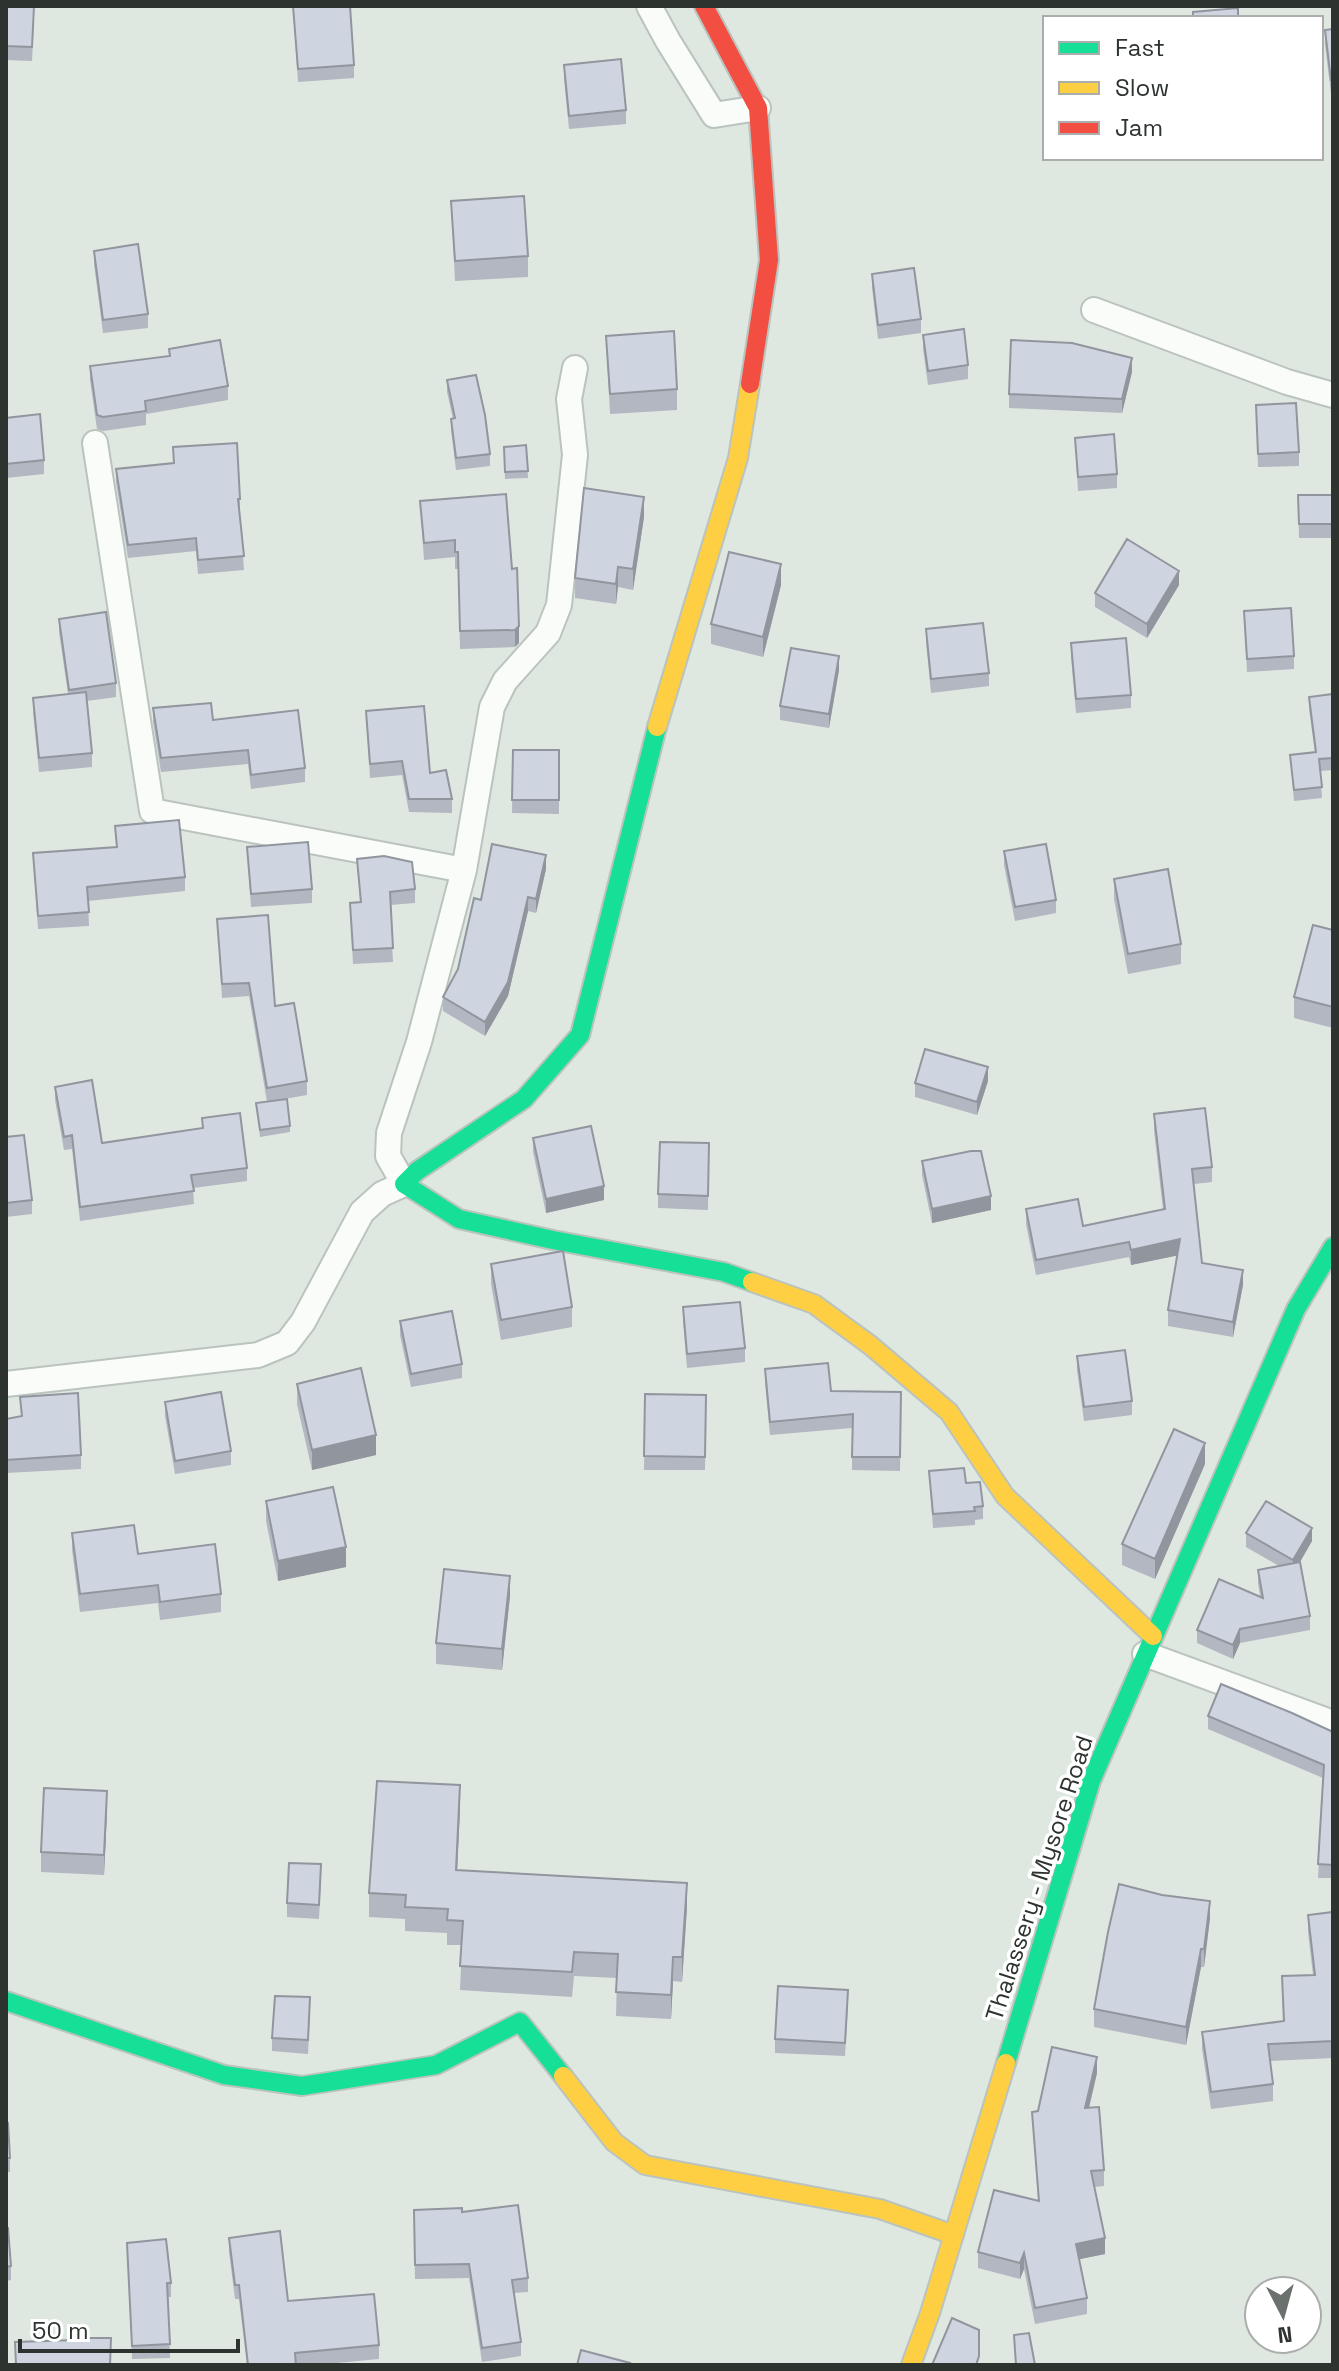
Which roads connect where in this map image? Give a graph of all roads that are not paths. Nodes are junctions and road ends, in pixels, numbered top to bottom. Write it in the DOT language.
graph roads {
  1 [pos="649,6"];
  2 [pos="704,6"];
  3 [pos="758,108"];
  4 [pos="1094,310"];
  5 [pos="575,368"];
  6 [pos="1333,395"];
  7 [pos="95,443"];
  8 [pos="464,870"];
  9 [pos="404,1184"];
  10 [pos="1333,1247"];
  11 [pos="6,1384"];
  12 [pos="1149,1645"];
  13 [pos="1333,1723"];
  14 [pos="6,2001"];
  15 [pos="954,2235"];
  16 [pos="911,2365"];
  1 -- 3 [label="street"];
  2 -- 3 [label="street"];
  3 -- 9 [label="street"];
  4 -- 6 [label="street"];
  5 -- 8 [label="street"];
  7 -- 8 [label="street"];
  8 -- 9 [label="street"];
  9 -- 11 [label="street"];
  9 -- 12 [label="street"];
  10 -- 12 [label="street, Thalassery - Mysore Road"];
  12 -- 13 [label="street"];
  12 -- 15 [label="street, Thalassery - Mysore Road"];
  14 -- 15 [label="street"];
  15 -- 16 [label="street, Thalassery - Mysore Road"];
}
